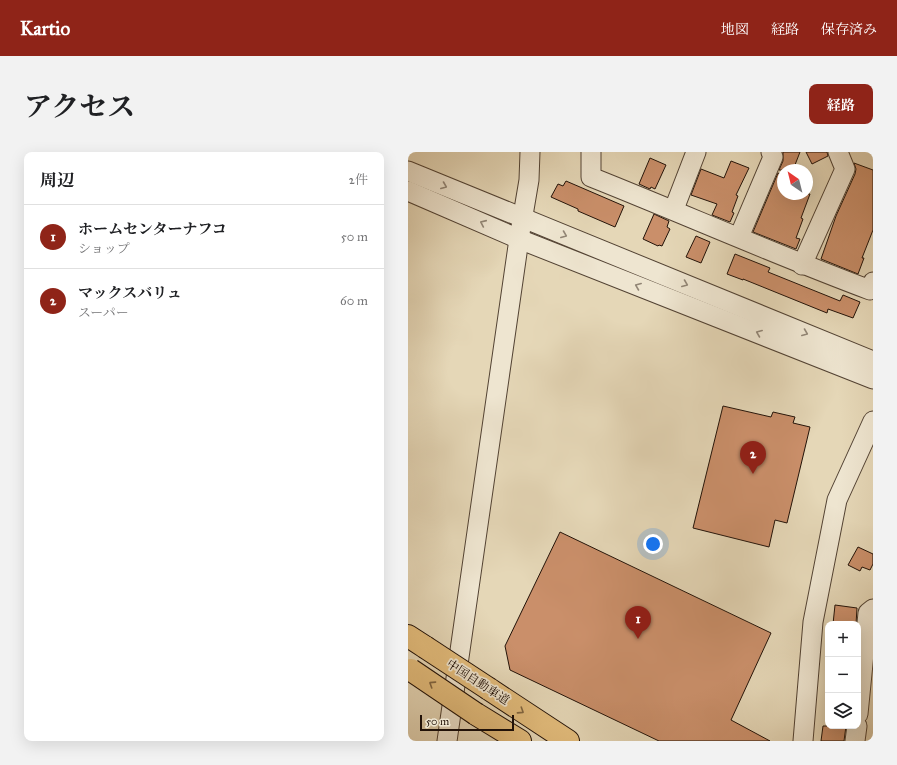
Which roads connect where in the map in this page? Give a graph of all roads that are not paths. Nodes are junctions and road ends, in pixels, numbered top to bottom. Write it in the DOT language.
graph roads {
  1 [pos="530,152"];
  2 [pos="591,152"];
  3 [pos="696,152"];
  4 [pos="771,152"];
  5 [pos="838,152"];
  6 [pos="408,171"];
  7 [pos="408,191"];
  8 [pos="674,210"];
  9 [pos="522,218"];
  10 [pos="739,237"];
  11 [pos="519,238"];
  12 [pos="802,265"];
  13 [pos="873,282"];
  14 [pos="873,361"];
  15 [pos="873,379"];
  16 [pos="873,420"];
  17 [pos="873,609"];
  18 [pos="416,642"];
  19 [pos="409,669"];
  20 [pos="867,682"];
  21 [pos="861,703"];
  22 [pos="857,729"];
  23 [pos="447,741"];
  24 [pos="520,741"];
  25 [pos="568,741"];
  26 [pos="803,741"];
  27 [pos="855,741"];
  1 -- 9 [label="street"];
  2 -- 8 [label="street"];
  3 -- 8 [label="street"];
  4 -- 10 [label="street"];
  5 -- 12 [label="street"];
  6 -- 9 [label="street, one-way"];
  11 -- 7 [label="street, one-way"];
  8 -- 10 [label="street"];
  9 -- 11 [label="street"];
  9 -- 14 [label="street, one-way"];
  10 -- 12 [label="street"];
  15 -- 11 [label="street, one-way"];
  11 -- 23 [label="street"];
  12 -- 13 [label="street"];
  16 -- 26 [label="street"];
  17 -- 20 [label="street"];
  18 -- 25 [label="highway, 中国自動車道, one-way, bridge"];
  24 -- 19 [label="highway, one-way, bridge"];
  20 -- 21 [label="street"];
  22 -- 27 [label="street"];
}
